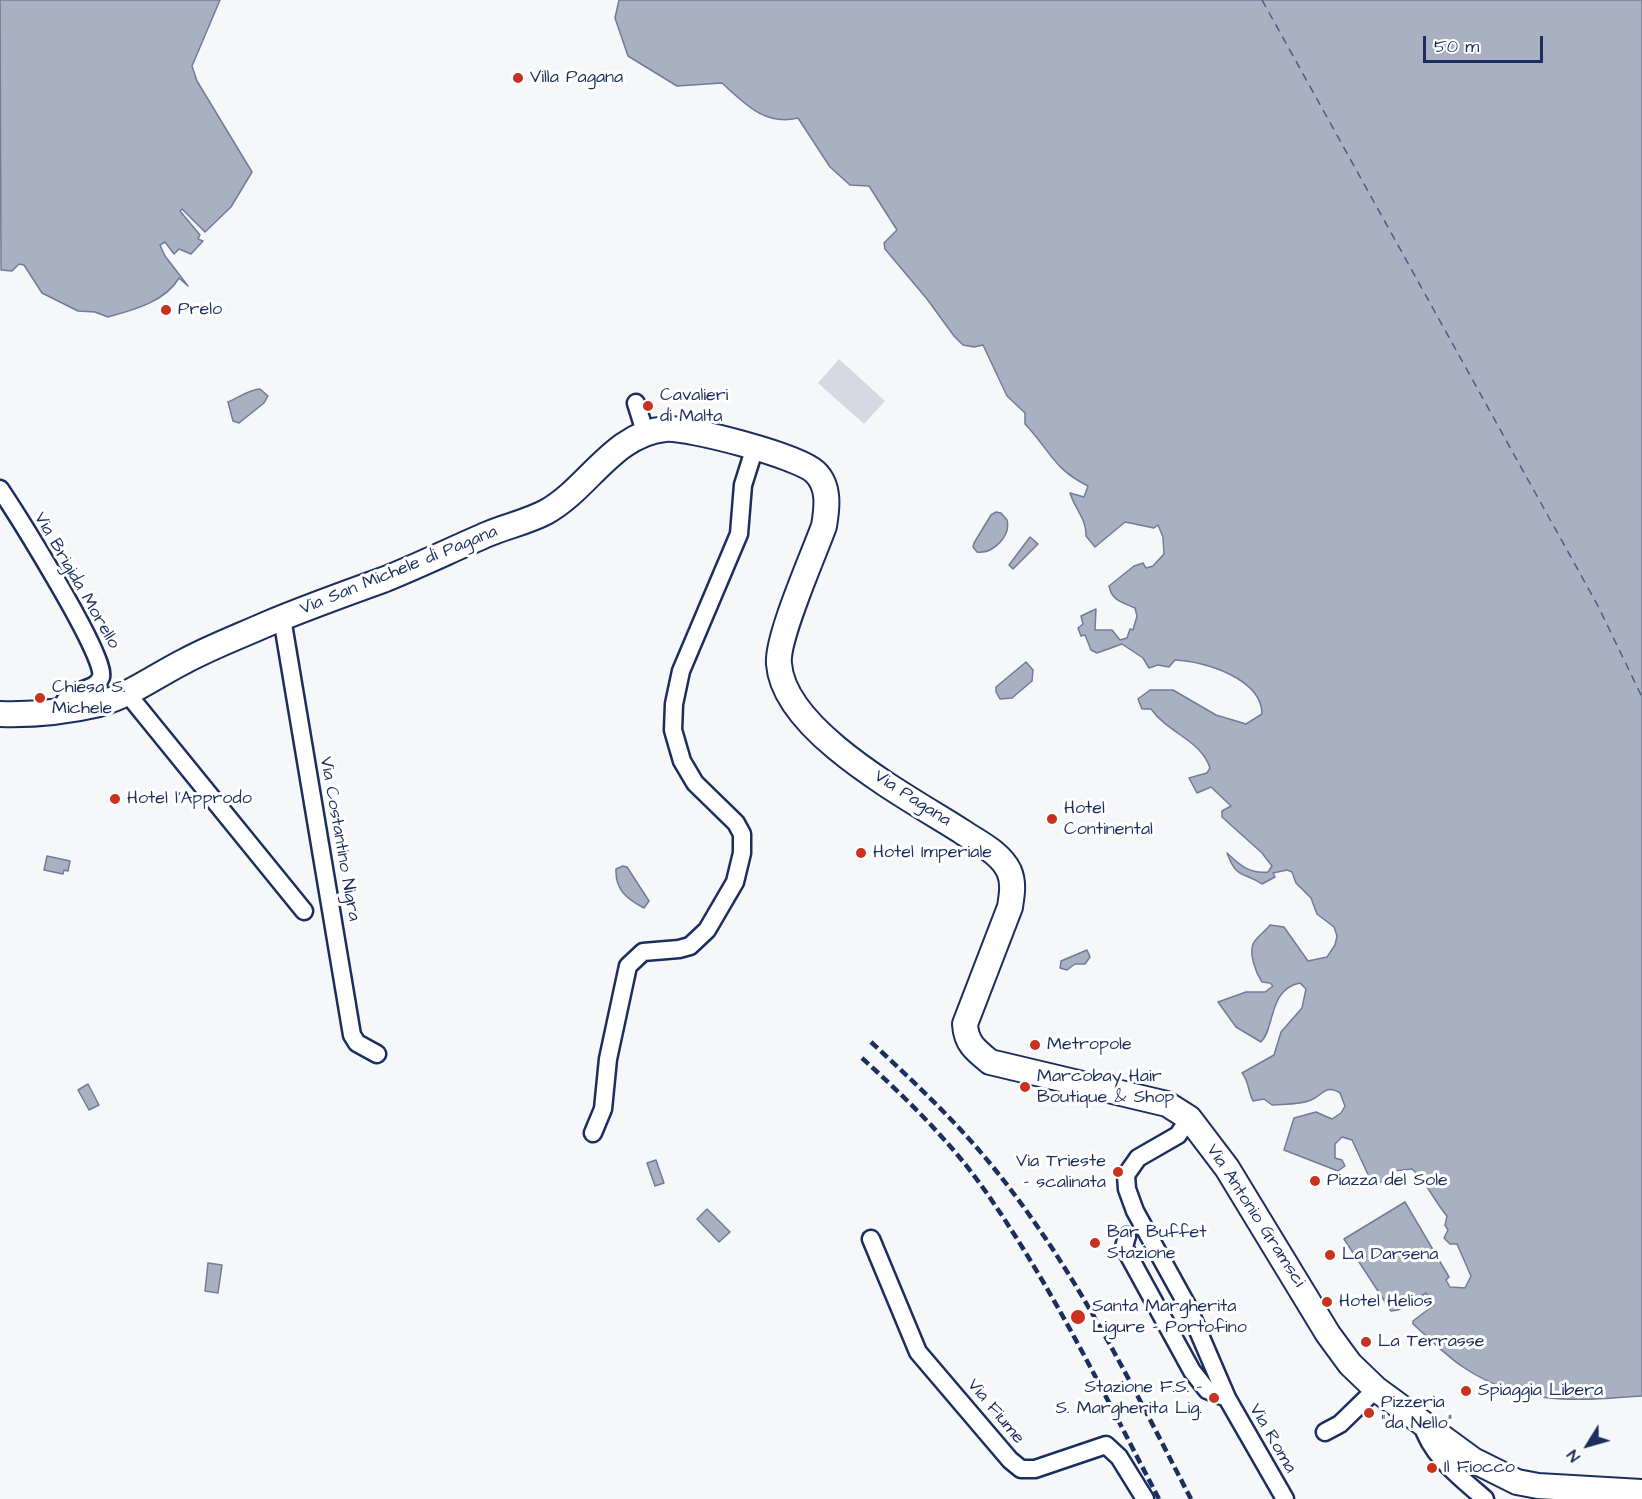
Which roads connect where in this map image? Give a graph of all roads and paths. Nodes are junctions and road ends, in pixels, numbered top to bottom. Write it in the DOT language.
graph roads {
  1 [pos="636,403"];
  2 [pos="646,435"];
  3 [pos="755,447"];
  4 [pos="784,456"];
  5 [pos="0,489"];
  6 [pos="282,618"];
  7 [pos="126,692"];
  8 [pos="61,709"];
  9 [pos="0,714"];
  10 [pos="304,910"];
  11 [pos="377,1054"];
  12 [pos="1189,1118"];
  13 [pos="593,1133"];
  14 [pos="1127,1236"];
  15 [pos="871,1239"];
  16 [pos="1376,1389"];
  17 [pos="1227,1398"];
  18 [pos="1422,1424"];
  19 [pos="1325,1432"];
  20 [pos="1642,1492"];
  21 [pos="1145,1499"];
  22 [pos="1285,1499"];
  23 [pos="1485,1499"];
  1 -- 2 [label="street"];
  2 -- 3 [label="main road, Via San Michele di Pagana"];
  2 -- 6 [label="main road, Via San Michele di Pagana"];
  3 -- 4 [label="main road, Via San Michele di Pagana"];
  3 -- 13 [label="street"];
  4 -- 12 [label="main road, Via Pagana"];
  5 -- 8 [label="street, Via Brigida Morello"];
  6 -- 7 [label="main road, Via San Michele di Pagana"];
  6 -- 11 [label="street, Via Costantino Nigra"];
  7 -- 8 [label="main road, Via San Michele di Pagana"];
  7 -- 10 [label="street"];
  8 -- 9 [label="main road, Via San Michele di Pagana"];
  12 -- 16 [label="main road, Via Antonio Gramsci"];
  12 -- 17 [label="street, Via Roma"];
  14 -- 17 [label="street"];
  15 -- 21 [label="street, Via Fiume"];
  16 -- 18 [label="main road, Via Antonio Gramsci"];
  16 -- 19 [label="street"];
  17 -- 22 [label="street, Via Roma"];
  18 -- 20 [label="main road"];
  18 -- 23 [label="street, Via Antonio Gramsci"];
}
